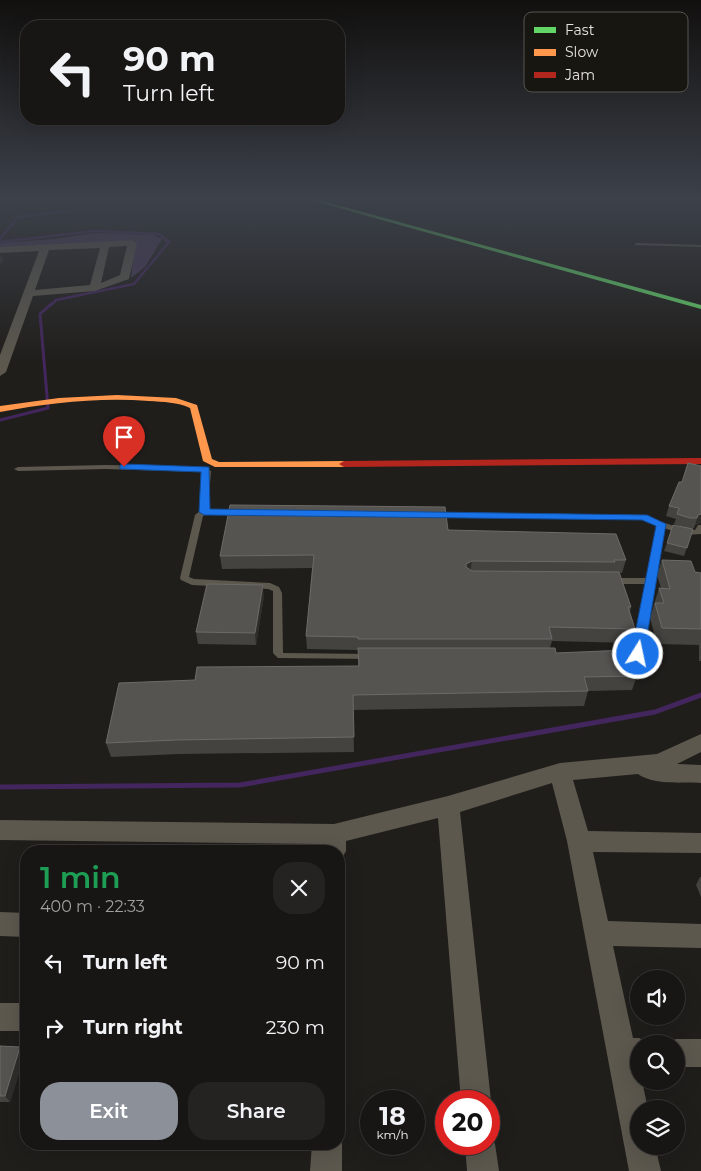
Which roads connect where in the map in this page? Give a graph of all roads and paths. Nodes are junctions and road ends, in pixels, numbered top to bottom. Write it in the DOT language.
graph roads {
  1 [pos="43,253"];
  2 [pos="103,253"];
  3 [pos="130,253"];
  4 [pos="504,253"];
  5 [pos="524,253"];
  6 [pos="95,288"];
  7 [pos="29,293"];
  8 [pos="701,301"];
  9 [pos="701,307"];
  10 [pos="0,372"];
  11 [pos="0,409"];
  12 [pos="701,461"];
  13 [pos="18,469"];
  14 [pos="204,512"];
  15 [pos="247,512"];
  16 [pos="424,514"];
  17 [pos="661,524"];
  18 [pos="701,527"];
  19 [pos="655,556"];
  20 [pos="664,560"];
  21 [pos="603,581"];
  22 [pos="651,581"];
  23 [pos="383,657"];
  24 [pos="609,658"];
  25 [pos="701,742"];
  26 [pos="630,766"];
  27 [pos="560,772"];
  28 [pos="701,774"];
  29 [pos="448,806"];
  30 [pos="0,830"];
  31 [pos="579,840"];
  32 [pos="334,842"];
  33 [pos="701,843"];
  34 [pos="0,924"];
  35 [pos="20,925"];
  36 [pos="597,933"];
  37 [pos="701,936"];
  38 [pos="0,1017"];
  39 [pos="20,1017"];
  40 [pos="630,1052"];
  41 [pos="685,1053"];
  42 [pos="701,1054"];
  43 [pos="475,1090"];
  44 [pos="327,1150"];
  45 [pos="481,1155"];
  46 [pos="642,1155"];
  47 [pos="326,1171"];
  48 [pos="483,1171"];
  49 [pos="645,1171"];
  1 -- 7 [label="street"];
  2 -- 6 [label="street"];
  3 -- 6 [label="street"];
  4 -- 9 [label="main road"];
  5 -- 8 [label="main road"];
  6 -- 7 [label="street"];
  7 -- 10 [label="street"];
  11 -- 12 [label="main road"];
  13 -- 14 [label="lane"];
  14 -- 15 [label="lane"];
  14 -- 23 [label="lane"];
  16 -- 17 [label="lane"];
  17 -- 18 [label="lane"];
  17 -- 19 [label="lane"];
  19 -- 20 [label="lane"];
  19 -- 22 [label="lane"];
  21 -- 22 [label="lane"];
  22 -- 24 [label="lane"];
  25 -- 26 [label="street"];
  26 -- 27 [label="street"];
  26 -- 28 [label="street"];
  27 -- 29 [label="street"];
  27 -- 31 [label="street"];
  29 -- 32 [label="street"];
  29 -- 43 [label="street"];
  30 -- 32 [label="street"];
  31 -- 33 [label="street"];
  31 -- 36 [label="street"];
  34 -- 35 [label="street"];
  36 -- 37 [label="street"];
  36 -- 40 [label="street"];
  38 -- 39 [label="street"];
  41 -- 42 [label="street"];
  44 -- 47 [label="street"];
  45 -- 48 [label="street"];
  46 -- 49 [label="street"];
}
